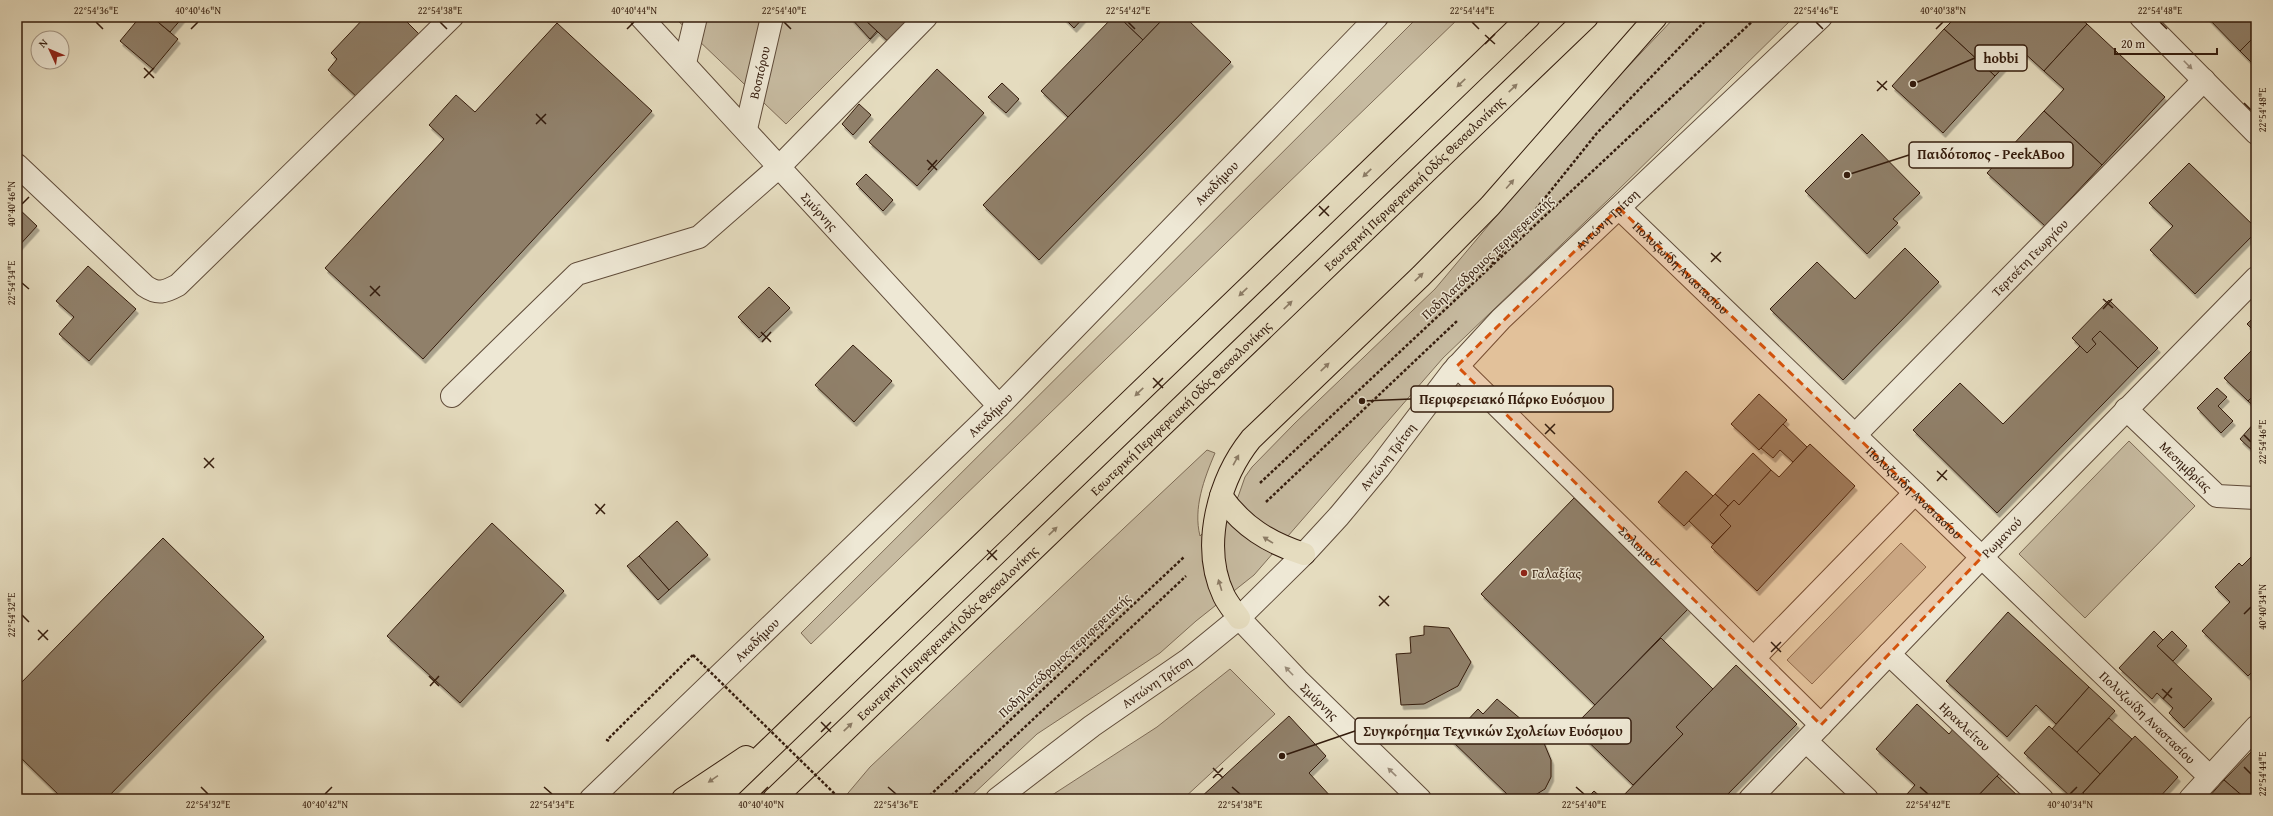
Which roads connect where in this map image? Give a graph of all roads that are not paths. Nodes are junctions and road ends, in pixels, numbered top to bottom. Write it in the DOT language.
graph roads {
  1 [pos="452,17"];
  2 [pos="641,17"];
  3 [pos="696,17"];
  4 [pos="772,17"];
  5 [pos="926,17"];
  6 [pos="1376,17"];
  7 [pos="1529,17"];
  8 [pos="1587,17"];
  9 [pos="1656,17"];
  10 [pos="1821,17"];
  11 [pos="2141,17"];
  12 [pos="685,63"];
  13 [pos="2204,80"];
  14 [pos="746,128"];
  15 [pos="2256,133"];
  16 [pos="17,165"];
  17 [pos="780,166"];
  18 [pos="1619,208"];
  19 [pos="2256,278"];
  20 [pos="1457,366"];
  21 [pos="452,396"];
  22 [pos="999,406"];
  23 [pos="2126,409"];
  24 [pos="1855,435"];
  25 [pos="1916,493"];
  26 [pos="2256,498"];
  27 [pos="1226,504"];
  28 [pos="1304,554"];
  29 [pos="1982,557"];
  30 [pos="1240,618"];
  31 [pos="1889,654"];
  32 [pos="1754,658"];
  33 [pos="1822,725"];
  34 [pos="792,727"];
  35 [pos="2256,728"];
  36 [pos="1806,741"];
  37 [pos="820,754"];
  38 [pos="2210,777"];
  39 [pos="1001,797"];
  40 [pos="591,799"];
  41 [pos="683,799"];
  42 [pos="717,799"];
  43 [pos="774,799"];
  44 [pos="788,799"];
  45 [pos="1420,799"];
  46 [pos="1750,799"];
  47 [pos="1867,799"];
  48 [pos="2042,799"];
  49 [pos="2190,799"];
  1 -- 16 [label="street"];
  2 -- 12 [label="street, Σμύρνης"];
  3 -- 12 [label="street"];
  4 -- 14 [label="street, Βοσπόρου"];
  5 -- 17 [label="street"];
  6 -- 22 [label="street, Ακαδήμου"];
  7 -- 34 [label="highway, one-way"];
  37 -- 8 [label="highway, Εσωτερική Περιφερειακή Οδός Θεσσαλονίκης, one-way"];
  27 -- 9 [label="highway, one-way"];
  10 -- 18 [label="street, Αντώνη Τρίτση"];
  11 -- 13 [label="street, one-way"];
  12 -- 14 [label="street, Σμύρνης"];
  13 -- 15 [label="street"];
  13 -- 24 [label="street, Τερτσέτη Γεωργίου"];
  14 -- 17 [label="street, Σμύρνης"];
  17 -- 21 [label="street"];
  17 -- 22 [label="street, Σμύρνης"];
  18 -- 20 [label="street, Αντώνη Τρίτση"];
  18 -- 24 [label="street, Πολυζωίδη Αναστασίου"];
  19 -- 23 [label="street, Ρωμανού"];
  20 -- 28 [label="street, Αντώνη Τρίτση"];
  20 -- 32 [label="street, Σολωμού"];
  22 -- 40 [label="street, Ακαδήμου"];
  23 -- 26 [label="street, Μεσημβρίας"];
  23 -- 29 [label="street, Ρωμανού"];
  24 -- 25 [label="street, Πολυζωίδη Αναστασίου"];
  25 -- 29 [label="street, Πολυζωίδη Αναστασίου"];
  25 -- 32 [label="street"];
  28 -- 27 [label="highway, one-way"];
  30 -- 27 [label="highway, one-way"];
  28 -- 30 [label="street, Αντώνη Τρίτση"];
  29 -- 31 [label="street, Ρωμανού"];
  29 -- 38 [label="street, Πολυζωίδη Αναστασίου"];
  30 -- 39 [label="street, Αντώνη Τρίτση"];
  45 -- 30 [label="street, Σμύρνης, one-way"];
  31 -- 33 [label="street, Ρωμανού"];
  31 -- 48 [label="street, Ηρακλείτου"];
  32 -- 33 [label="street, Σολωμού"];
  33 -- 36 [label="street, Ρωμανού"];
  34 -- 41 [label="highway, one-way"];
  34 -- 42 [label="highway"];
  35 -- 38 [label="street"];
  36 -- 46 [label="street, Ρωμανού"];
  36 -- 47 [label="street"];
  37 -- 43 [label="highway, Εσωτερική Περιφερειακή Οδός Θεσσαλονίκης"];
  37 -- 44 [label="highway"];
  38 -- 49 [label="street"];
}
